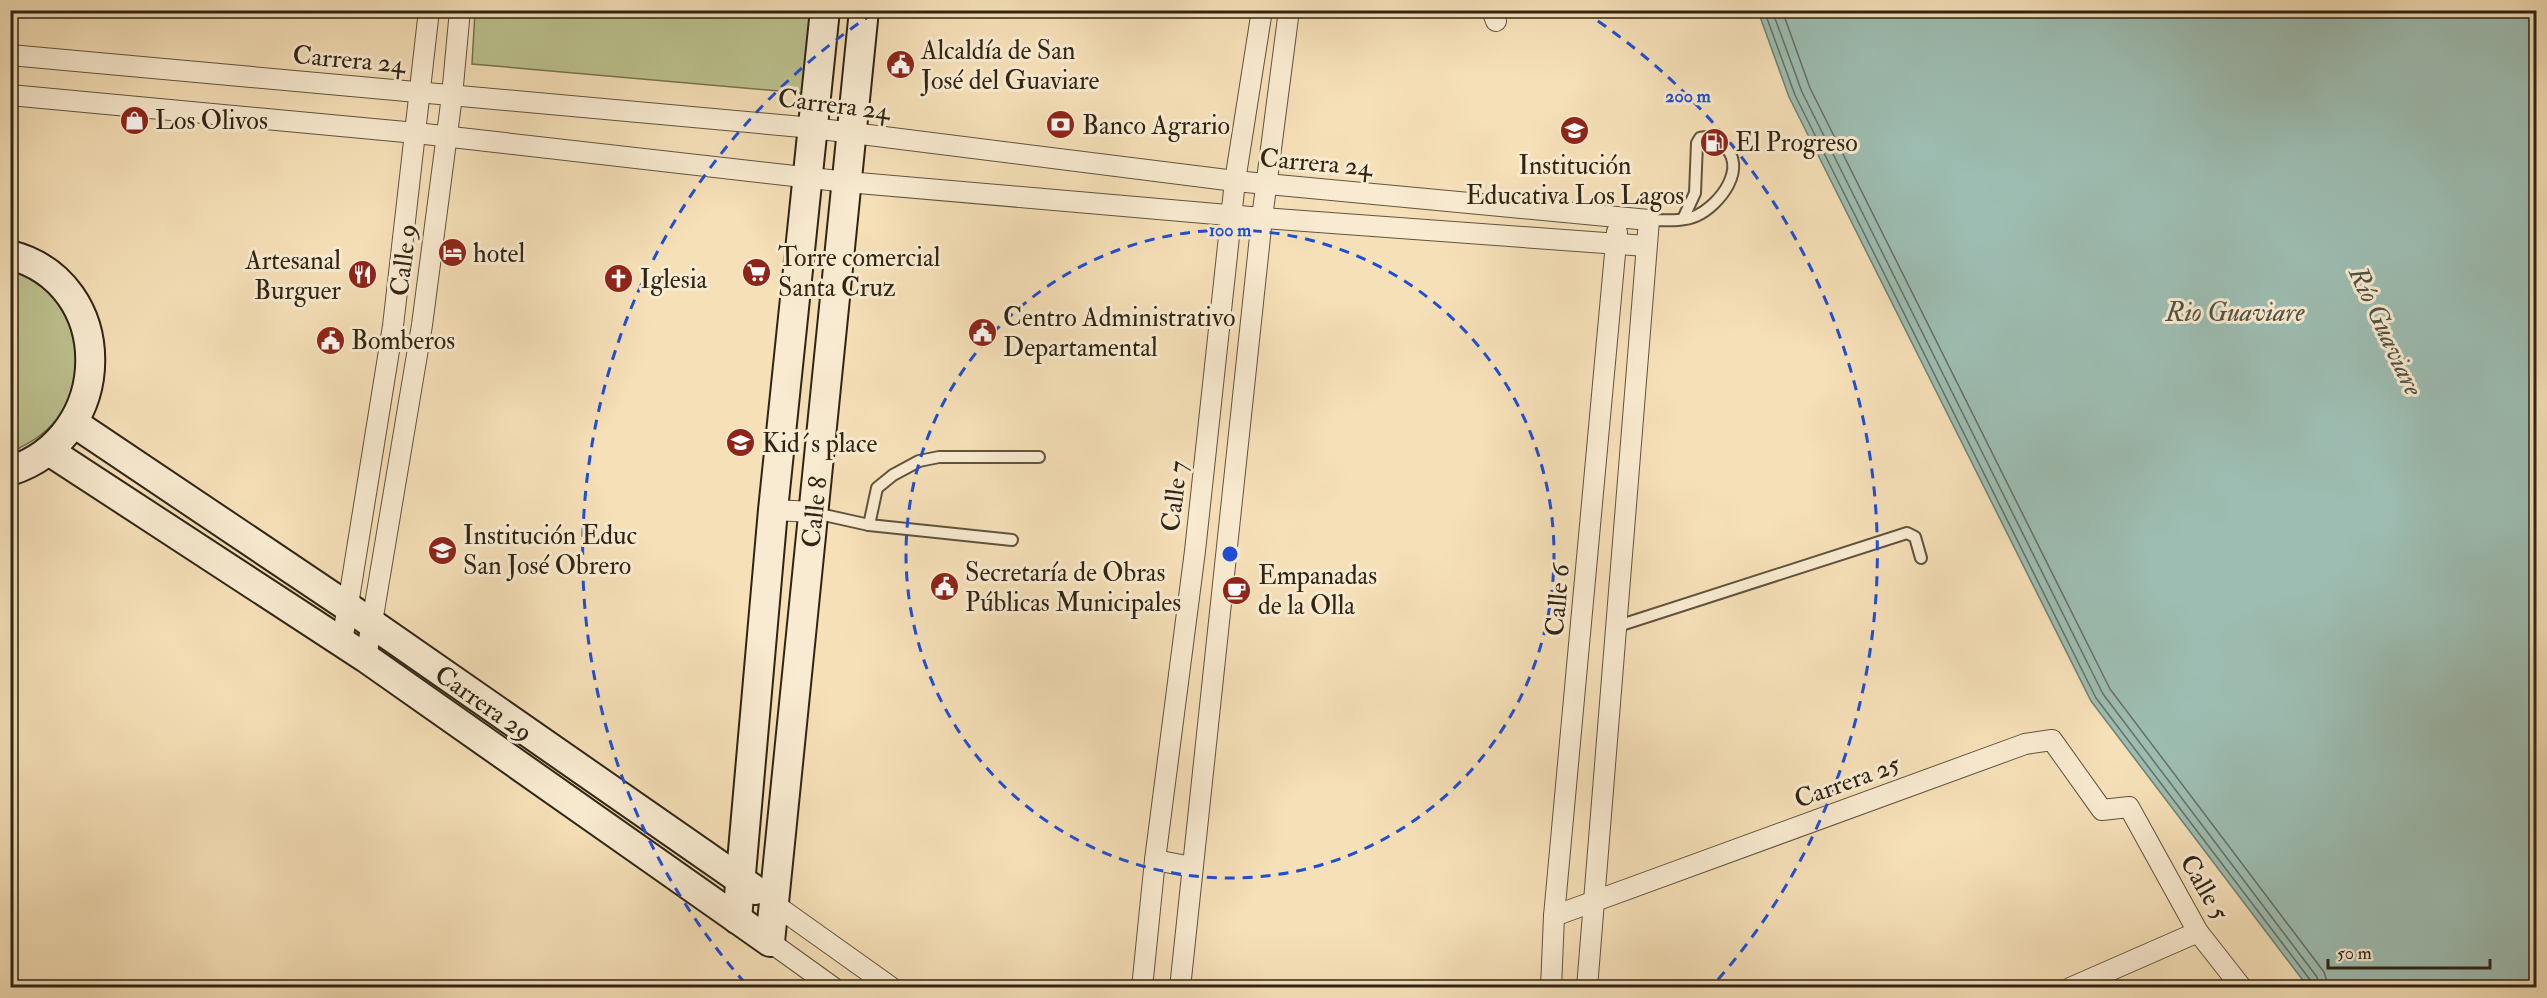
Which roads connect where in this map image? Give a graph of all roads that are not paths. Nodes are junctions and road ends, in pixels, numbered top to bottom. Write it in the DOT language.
graph roads {
  1 [pos="429,10"];
  2 [pos="460,10"];
  3 [pos="825,10"];
  4 [pos="864,10"];
  5 [pos="1262,10"];
  6 [pos="1289,10"];
  7 [pos="10,56"];
  8 [pos="419,92"];
  9 [pos="10,95"];
  10 [pos="452,96"];
  11 [pos="813,128"];
  12 [pos="416,133"];
  13 [pos="852,133"];
  14 [pos="446,136"];
  15 [pos="1706,137"];
  16 [pos="1723,145"];
  17 [pos="808,178"];
  18 [pos="1235,181"];
  19 [pos="847,182"];
  20 [pos="1267,184"];
  21 [pos="1234,215"];
  22 [pos="1262,218"];
  23 [pos="1617,218"];
  24 [pos="1683,219"];
  25 [pos="1649,220"];
  26 [pos="1617,245"];
  27 [pos="1646,246"];
  28 [pos="10,255"];
  29 [pos="422,325"];
  30 [pos="393,326"];
  31 [pos="74,423"];
  32 [pos="49,451"];
  33 [pos="1039,456"];
  34 [pos="10,471"];
  35 [pos="773,510"];
  36 [pos="814,512"];
  37 [pos="869,525"];
  38 [pos="1012,540"];
  39 [pos="1195,551"];
  40 [pos="1225,555"];
  41 [pos="1921,558"];
  42 [pos="348,608"];
  43 [pos="1618,626"];
  44 [pos="373,627"];
  45 [pos="342,642"];
  46 [pos="366,658"];
  47 [pos="2129,807"];
  48 [pos="1155,860"];
  49 [pos="1192,867"];
  50 [pos="742,880"];
  51 [pos="1594,900"];
  52 [pos="774,904"];
  53 [pos="1554,916"];
  54 [pos="737,920"];
  55 [pos="2198,932"];
  56 [pos="770,942"];
  57 [pos="834,987"];
  58 [pos="892,987"];
  59 [pos="1142,987"];
  60 [pos="1180,987"];
  61 [pos="1551,987"];
  62 [pos="1587,987"];
  63 [pos="2070,987"];
  64 [pos="2242,987"];
  1 -- 8 [label="street, Calle 9"];
  2 -- 10 [label="street, Calle 9"];
  3 -- 11 [label="main road, Calle 8"];
  4 -- 13 [label="main road, Calle 8"];
  5 -- 18 [label="street, Calle 7"];
  6 -- 20 [label="street"];
  7 -- 8 [label="street, Carrera 24"];
  8 -- 10 [label="street, Carrera 24"];
  8 -- 12 [label="street, Calle 9"];
  9 -- 12 [label="street"];
  10 -- 11 [label="street, Carrera 24"];
  10 -- 14 [label="street, Calle 9"];
  11 -- 13 [label="street, Carrera 24"];
  11 -- 17 [label="main road, Calle 8"];
  12 -- 14 [label="street"];
  12 -- 30 [label="street, Calle 9"];
  13 -- 18 [label="street, Carrera 24"];
  13 -- 19 [label="main road, Calle 8"];
  14 -- 17 [label="street"];
  14 -- 29 [label="street, Calle 9"];
  15 -- 24 [label="lane"];
  16 -- 24 [label="lane"];
  17 -- 19 [label="street"];
  17 -- 35 [label="main road, Calle 8"];
  18 -- 20 [label="street, Carrera 24"];
  18 -- 21 [label="street, Calle 7"];
  19 -- 21 [label="street"];
  19 -- 36 [label="main road, Calle 8"];
  20 -- 22 [label="street"];
  20 -- 23 [label="street, Carrera 24"];
  21 -- 22 [label="street"];
  21 -- 39 [label="street, Calle 7"];
  22 -- 26 [label="street"];
  22 -- 40 [label="street"];
  23 -- 25 [label="street, Carrera 24"];
  23 -- 26 [label="street, Calle 6"];
  24 -- 25 [label="lane"];
  25 -- 27 [label="street"];
  26 -- 27 [label="street"];
  26 -- 53 [label="street, Calle 6"];
  27 -- 43 [label="street"];
  28 -- 31 [label="main road"];
  29 -- 30 [label="street"];
  29 -- 44 [label="street, Calle 9"];
  30 -- 42 [label="street, Calle 9"];
  31 -- 32 [label="main road"];
  31 -- 42 [label="main road, Carrera 29"];
  32 -- 34 [label="main road"];
  32 -- 45 [label="main road, Carrera 29"];
  33 -- 37 [label="lane"];
  35 -- 36 [label="street"];
  35 -- 50 [label="main road, Calle 8"];
  36 -- 37 [label="lane"];
  36 -- 52 [label="main road, Calle 8"];
  37 -- 38 [label="lane"];
  39 -- 40 [label="street"];
  39 -- 48 [label="street, Calle 7"];
  40 -- 49 [label="street"];
  41 -- 43 [label="lane"];
  42 -- 44 [label="main road, Carrera 29"];
  42 -- 45 [label="street, Calle 9"];
  43 -- 51 [label="street"];
  44 -- 46 [label="street, Calle 9"];
  44 -- 50 [label="main road, Carrera 29"];
  45 -- 46 [label="main road, Carrera 29"];
  46 -- 54 [label="main road, Carrera 29"];
  47 -- 51 [label="street, Carrera 25"];
  47 -- 55 [label="street, Calle 5"];
  48 -- 49 [label="street"];
  48 -- 59 [label="street, Calle 7"];
  49 -- 60 [label="street"];
  50 -- 52 [label="main road, Carrera 29"];
  50 -- 54 [label="main road, Calle 8"];
  51 -- 53 [label="street, Carrera 25"];
  51 -- 62 [label="street"];
  52 -- 56 [label="main road, Calle 8"];
  52 -- 58 [label="street, Carrera 29"];
  53 -- 61 [label="street, Calle 6"];
  54 -- 56 [label="main road, Carrera 29"];
  55 -- 63 [label="street"];
  55 -- 64 [label="street, Calle 5"];
  56 -- 57 [label="street, Carrera 29"];
}
